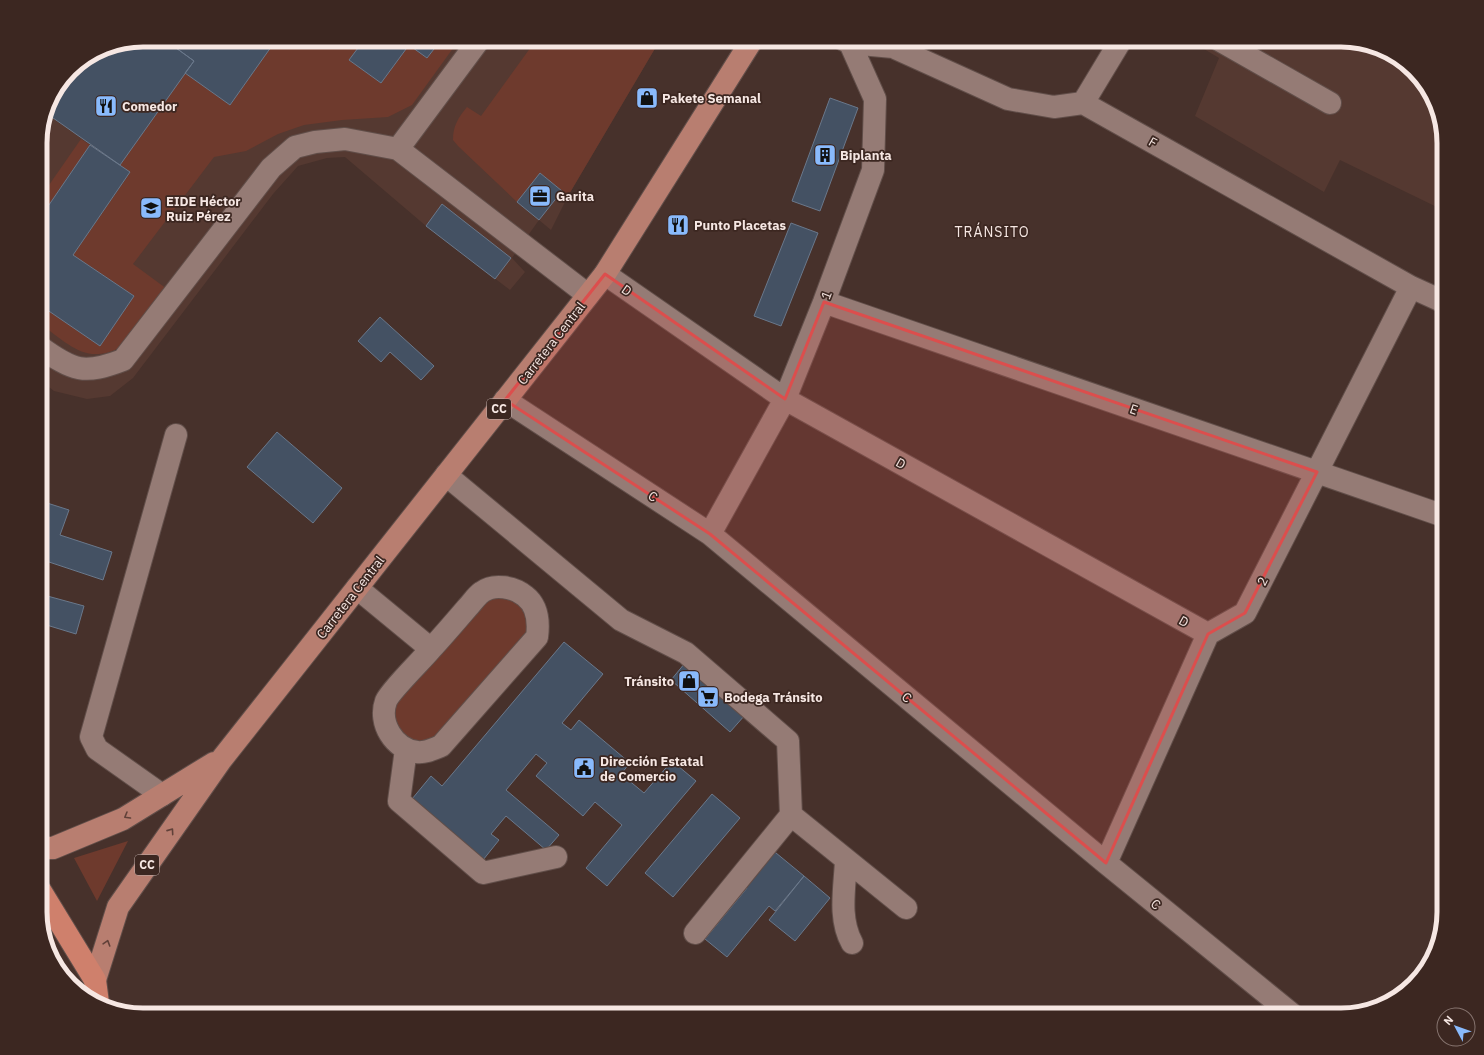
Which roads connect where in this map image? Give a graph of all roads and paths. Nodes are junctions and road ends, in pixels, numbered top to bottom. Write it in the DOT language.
graph roads {
  1 [pos="473,47"];
  2 [pos="748,47"];
  3 [pos="850,47"];
  4 [pos="893,47"];
  5 [pos="1117,47"];
  6 [pos="1232,47"];
  7 [pos="1083,103"];
  8 [pos="1330,103"];
  9 [pos="398,149"];
  10 [pos="605,274"];
  11 [pos="1412,287"];
  12 [pos="588,295"];
  13 [pos="1437,299"];
  14 [pos="824,302"];
  15 [pos="47,352"];
  16 [pos="785,399"];
  17 [pos="505,400"];
  18 [pos="176,436"];
  19 [pos="1317,472"];
  20 [pos="446,475"];
  21 [pos="1437,514"];
  22 [pos="710,534"];
  23 [pos="357,588"];
  24 [pos="1208,634"];
  25 [pos="430,649"];
  26 [pos="406,748"];
  27 [pos="221,760"];
  28 [pos="162,795"];
  29 [pos="791,815"];
  30 [pos="47,848"];
  31 [pos="556,857"];
  32 [pos="846,860"];
  33 [pos="1106,863"];
  34 [pos="47,901"];
  35 [pos="906,908"];
  36 [pos="695,933"];
  37 [pos="852,943"];
  38 [pos="95,980"];
  39 [pos="97,996"];
  40 [pos="1284,1008"];
  1 -- 9 [label="street"];
  2 -- 10 [label="main road, Carretera Central / CC"];
  3 -- 14 [label="street, 1"];
  4 -- 7 [label="street"];
  5 -- 7 [label="street"];
  6 -- 8 [label="street"];
  7 -- 11 [label="street, F"];
  9 -- 12 [label="street"];
  9 -- 15 [label="street"];
  10 -- 12 [label="main road, Carretera Central / CC"];
  10 -- 16 [label="street, D"];
  11 -- 13 [label="street, F"];
  11 -- 19 [label="street, 2"];
  12 -- 17 [label="main road, Carretera Central / CC"];
  14 -- 16 [label="street, 1"];
  14 -- 19 [label="street, E"];
  16 -- 22 [label="street, 1"];
  16 -- 24 [label="street, D"];
  17 -- 20 [label="main road, Carretera Central / CC"];
  17 -- 22 [label="street, C"];
  18 -- 28 [label="street"];
  19 -- 21 [label="street, E"];
  19 -- 24 [label="street, 2"];
  20 -- 23 [label="main road, Carretera Central / CC"];
  20 -- 29 [label="street"];
  22 -- 33 [label="street, C"];
  23 -- 25 [label="street"];
  23 -- 27 [label="main road, Carretera Central / CC"];
  24 -- 33 [label="street"];
  25 -- 26 [label="street"];
  25 -- 26 [label="street"];
  26 -- 31 [label="street"];
  27 -- 28 [label="main road, Carretera Central / CC"];
  38 -- 27 [label="main road, Carretera Central / CC, one-way"];
  28 -- 30 [label="main road, Carretera Central / CC, one-way"];
  29 -- 32 [label="street"];
  29 -- 36 [label="street"];
  32 -- 35 [label="street"];
  32 -- 37 [label="street"];
  33 -- 40 [label="street, C"];
  34 -- 38 [label="highway, CC"];
  38 -- 39 [label="highway, CC"];
}
